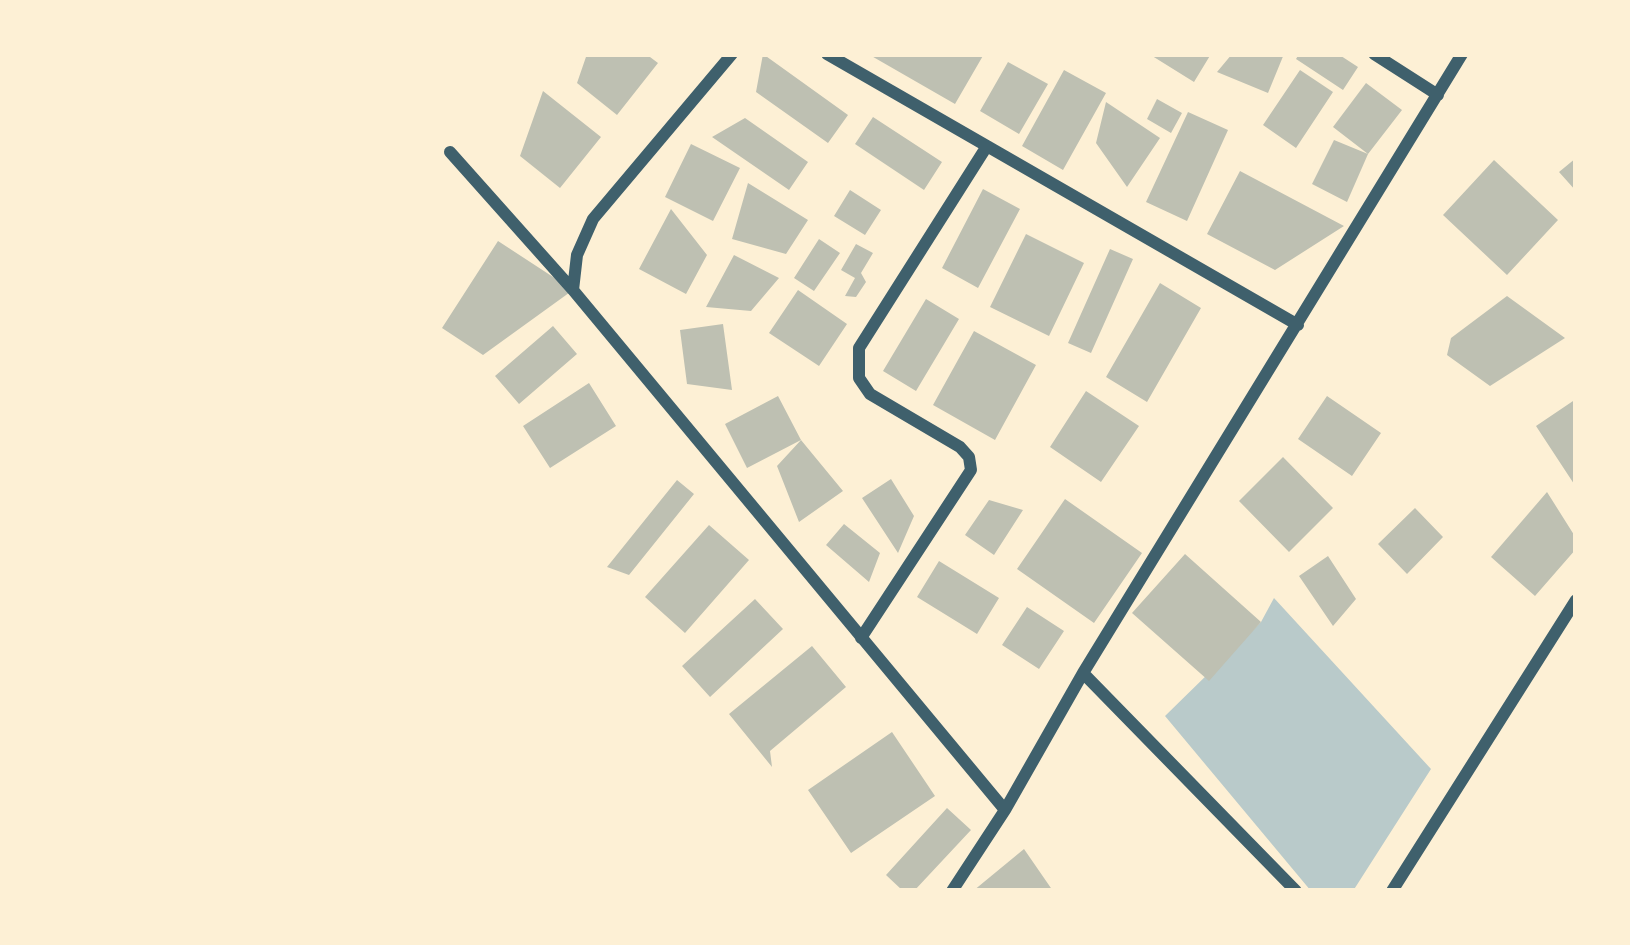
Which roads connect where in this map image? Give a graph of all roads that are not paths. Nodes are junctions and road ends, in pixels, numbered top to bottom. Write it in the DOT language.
graph roads {
  1 [pos="732,54"];
  2 [pos="827,54"];
  3 [pos="1374,54"];
  4 [pos="1462,54"];
  5 [pos="1438,95"];
  6 [pos="986,146"];
  7 [pos="450,152"];
  8 [pos="573,290"];
  9 [pos="1298,325"];
  10 [pos="1576,600"];
  11 [pos="861,638"];
  12 [pos="1083,673"];
  13 [pos="1005,810"];
  14 [pos="952,891"];
  15 [pos="1296,891"];
  16 [pos="1392,891"];
  1 -- 8 [label="street"];
  2 -- 6 [label="street"];
  3 -- 5 [label="street"];
  4 -- 5 [label="street"];
  5 -- 9 [label="street"];
  6 -- 9 [label="street"];
  6 -- 11 [label="street"];
  7 -- 8 [label="street"];
  8 -- 11 [label="street"];
  9 -- 12 [label="street"];
  10 -- 16 [label="street"];
  11 -- 13 [label="street"];
  12 -- 13 [label="street"];
  12 -- 15 [label="street"];
  13 -- 14 [label="street"];
}
